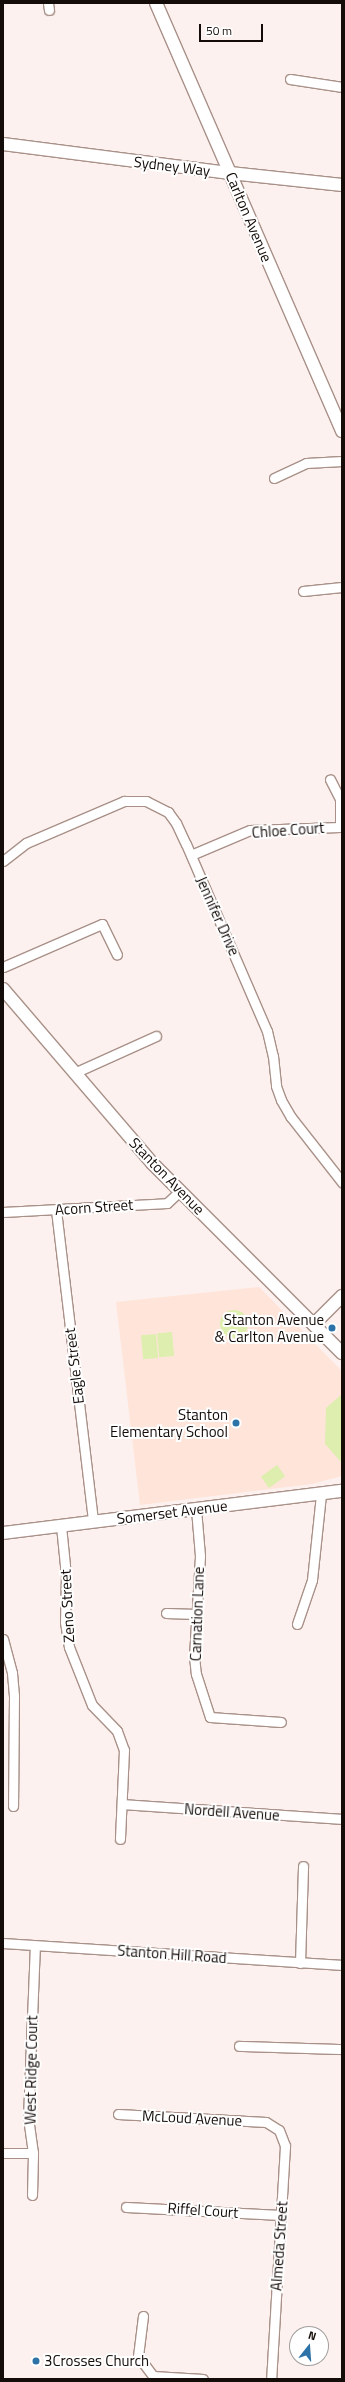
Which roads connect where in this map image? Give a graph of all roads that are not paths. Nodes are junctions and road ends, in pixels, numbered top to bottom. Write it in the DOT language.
graph roads {
  1 [pos="156,3"];
  2 [pos="290,79"];
  3 [pos="342,86"];
  4 [pos="3,144"];
  5 [pos="230,173"];
  6 [pos="342,185"];
  7 [pos="342,431"];
  8 [pos="342,461"];
  9 [pos="274,478"];
  10 [pos="342,587"];
  11 [pos="303,591"];
  12 [pos="330,779"];
  13 [pos="191,855"];
  14 [pos="3,861"];
  15 [pos="117,955"];
  16 [pos="3,967"];
  17 [pos="3,989"];
  18 [pos="156,1036"];
  19 [pos="74,1073"];
  20 [pos="342,1182"];
  21 [pos="180,1191"];
  22 [pos="56,1210"];
  23 [pos="3,1212"];
  24 [pos="342,1296"];
  25 [pos="314,1324"];
  26 [pos="342,1353"];
  27 [pos="342,1491"];
  28 [pos="321,1494"];
  29 [pos="196,1510"];
  30 [pos="93,1522"];
  31 [pos="61,1526"];
  32 [pos="3,1533"];
  33 [pos="166,1613"];
  34 [pos="196,1614"];
  35 [pos="297,1624"];
  36 [pos="3,1639"];
  37 [pos="281,1722"];
  38 [pos="122,1804"];
  39 [pos="13,1806"];
  40 [pos="342,1819"];
  41 [pos="120,1839"];
  42 [pos="303,1866"];
  43 [pos="3,1943"];
  44 [pos="36,1946"];
  45 [pos="300,1962"];
  46 [pos="342,1965"];
  47 [pos="240,2046"];
  48 [pos="342,2049"];
  49 [pos="118,2114"];
  50 [pos="266,2122"];
  51 [pos="3,2153"];
  52 [pos="33,2153"];
  53 [pos="32,2195"];
  54 [pos="126,2207"];
  55 [pos="281,2215"];
  56 [pos="143,2316"];
  57 [pos="203,2379"];
  58 [pos="271,2379"];
  1 -- 5 [label="street, Carlton Avenue"];
  2 -- 3 [label="street"];
  4 -- 5 [label="street, Sydney Way"];
  5 -- 6 [label="street, Sydney Way"];
  5 -- 7 [label="street, Carlton Avenue"];
  8 -- 9 [label="street"];
  10 -- 11 [label="street"];
  12 -- 13 [label="street, Chloe Court"];
  13 -- 14 [label="street, Jennifer Drive"];
  13 -- 20 [label="street, Jennifer Drive"];
  15 -- 16 [label="street"];
  17 -- 19 [label="street, Stanton Avenue"];
  18 -- 19 [label="street"];
  19 -- 21 [label="street, Stanton Avenue"];
  21 -- 22 [label="street, Acorn Street"];
  21 -- 25 [label="street, Stanton Avenue"];
  22 -- 23 [label="street, Acorn Street"];
  22 -- 30 [label="street, Eagle Street"];
  24 -- 25 [label="street"];
  25 -- 26 [label="street, Stanton Avenue"];
  27 -- 28 [label="street, Somerset Avenue"];
  28 -- 29 [label="street, Somerset Avenue"];
  28 -- 35 [label="street"];
  29 -- 30 [label="street, Somerset Avenue"];
  29 -- 34 [label="street, Carnation Lane"];
  30 -- 31 [label="street, Somerset Avenue"];
  31 -- 32 [label="street, Somerset Avenue"];
  31 -- 38 [label="street, Zeno Street"];
  33 -- 34 [label="street"];
  34 -- 37 [label="street, Carnation Lane"];
  36 -- 39 [label="street"];
  38 -- 40 [label="street, Nordell Avenue"];
  38 -- 41 [label="street, Zeno Street"];
  42 -- 45 [label="street"];
  43 -- 44 [label="street, Stanton Hill Road"];
  44 -- 45 [label="street, Stanton Hill Road"];
  44 -- 52 [label="street, West Ridge Court"];
  45 -- 46 [label="street, Stanton Hill Road"];
  47 -- 48 [label="street"];
  49 -- 50 [label="street, McLoud Avenue"];
  50 -- 55 [label="street, Almeda Street"];
  51 -- 52 [label="street"];
  52 -- 53 [label="street, West Ridge Court"];
  54 -- 55 [label="street, Riffel Court"];
  55 -- 58 [label="street, Almeda Street"];
  56 -- 57 [label="street"];
}
